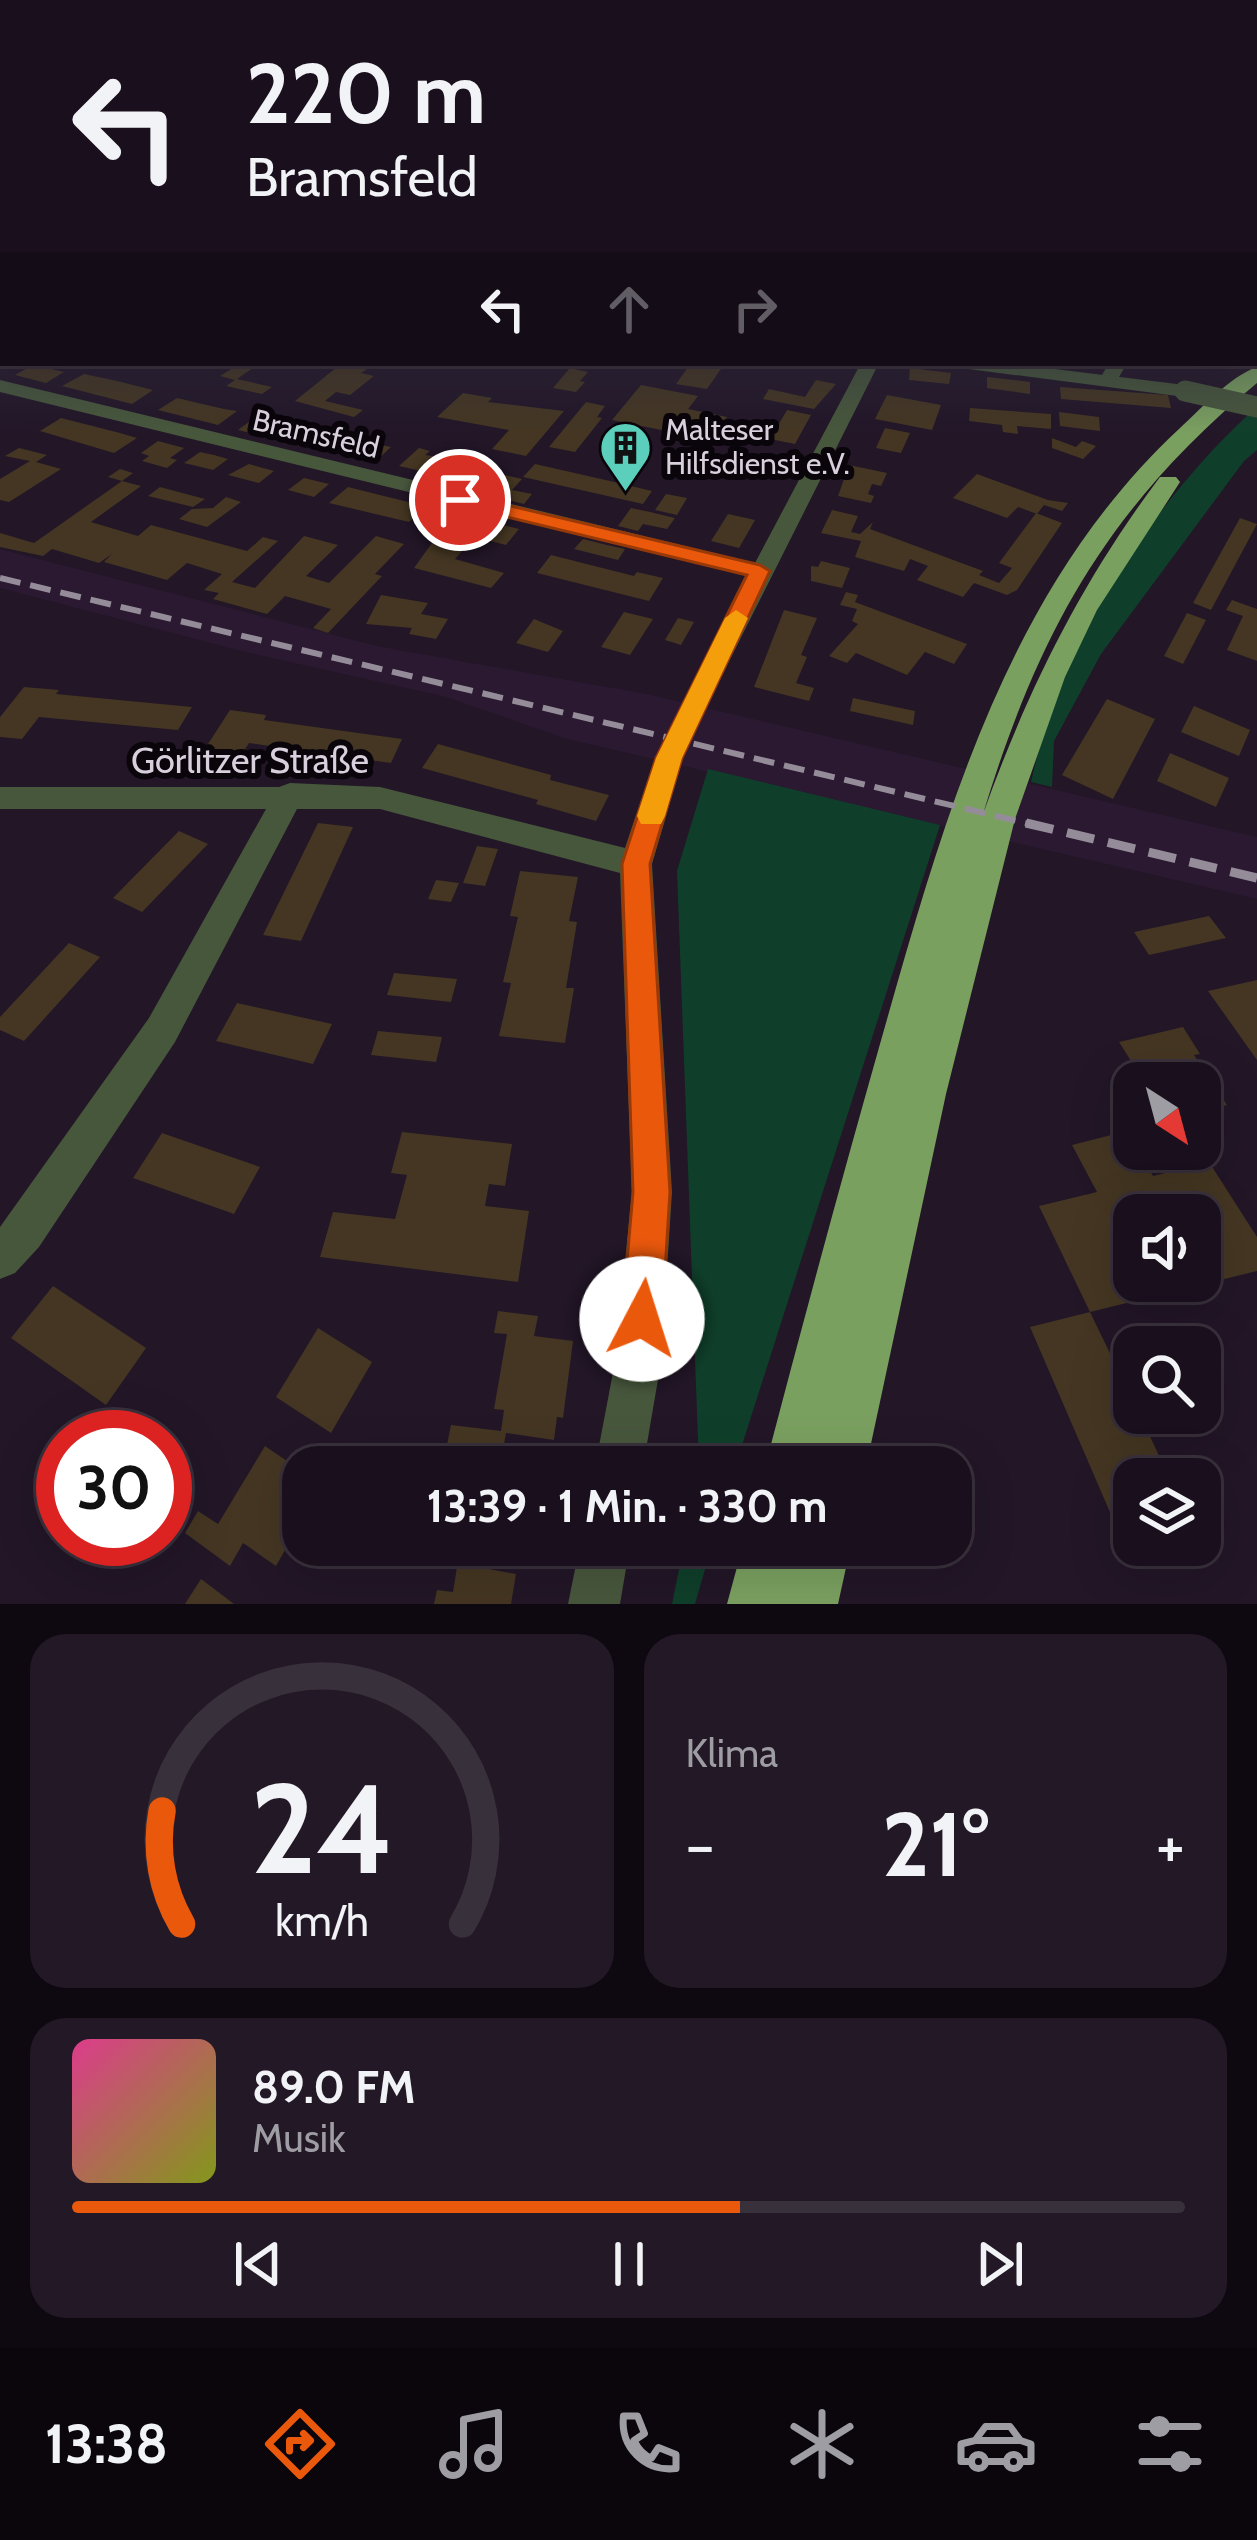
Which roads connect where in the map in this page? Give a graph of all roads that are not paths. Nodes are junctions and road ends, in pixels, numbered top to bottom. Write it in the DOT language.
graph roads {
  1 [pos="868,366"];
  2 [pos="1012,366"];
  3 [pos="1113,372"];
  4 [pos="1257,373"];
  5 [pos="0,386"];
  6 [pos="1257,393"];
  7 [pos="1257,406"];
  8 [pos="760,571"];
  9 [pos="290,794"];
  10 [pos="0,797"];
  11 [pos="636,864"];
  12 [pos="0,1258"];
  13 [pos="623,1446"];
  14 [pos="796,1446"];
  15 [pos="845,1446"];
  16 [pos="601,1566"];
  17 [pos="766,1566"];
  18 [pos="818,1566"];
  19 [pos="594,1604"];
  20 [pos="757,1604"];
  21 [pos="809,1604"];
  1 -- 8 [label="street"];
  2 -- 3 [label="street"];
  3 -- 7 [label="street, bridge"];
  4 -- 14 [label="highway"];
  5 -- 8 [label="street, Bramsfeld"];
  6 -- 15 [label="highway"];
  8 -- 11 [label="street"];
  9 -- 10 [label="street, Görlitzer Straße"];
  9 -- 11 [label="street, Görlitzer Straße"];
  9 -- 12 [label="street"];
  11 -- 13 [label="street"];
  16 -- 19 [label="street"];
  17 -- 20 [label="highway"];
  18 -- 21 [label="highway"];
}
